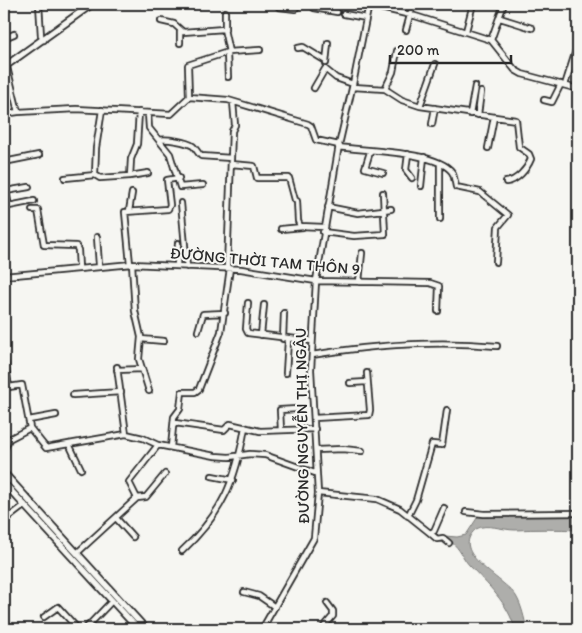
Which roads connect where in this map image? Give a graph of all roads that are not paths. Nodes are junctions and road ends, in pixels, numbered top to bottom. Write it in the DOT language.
graph roads {
  1 [pos="39,4"];
  2 [pos="92,4"];
  3 [pos="298,4"];
  4 [pos="312,4"];
  5 [pos="368,4"];
  6 [pos="393,4"];
  7 [pos="413,4"];
  8 [pos="473,4"];
  9 [pos="504,4"];
  10 [pos="540,4"];
  11 [pos="548,5"];
  12 [pos="279,7"];
  13 [pos="391,10"];
  14 [pos="225,12"];
  15 [pos="336,12"];
  16 [pos="344,14"];
  17 [pos="410,14"];
  18 [pos="366,18"];
  19 [pos="500,18"];
  20 [pos="161,21"];
  21 [pos="532,28"];
  22 [pos="406,30"];
  23 [pos="180,31"];
  24 [pos="466,31"];
  25 [pos="225,32"];
  26 [pos="14,34"];
  27 [pos="4,38"];
  28 [pos="44,40"];
  29 [pos="491,40"];
  30 [pos="180,43"];
  31 [pos="328,43"];
  32 [pos="578,44"];
  33 [pos="298,48"];
  34 [pos="260,50"];
  35 [pos="577,50"];
  36 [pos="397,51"];
  37 [pos="228,53"];
  38 [pos="4,55"];
  39 [pos="326,61"];
  40 [pos="435,64"];
  41 [pos="6,66"];
  42 [pos="325,69"];
  43 [pos="228,77"];
  44 [pos="563,85"];
  45 [pos="353,86"];
  46 [pos="475,86"];
  47 [pos="314,88"];
  48 [pos="385,89"];
  49 [pos="578,89"];
  50 [pos="481,92"];
  51 [pos="189,97"];
  52 [pos="544,100"];
  53 [pos="233,102"];
  54 [pos="420,106"];
  55 [pos="436,108"];
  56 [pos="102,110"];
  57 [pos="18,112"];
  58 [pos="139,112"];
  59 [pos="148,113"];
  60 [pos="4,114"];
  61 [pos="470,114"];
  62 [pos="478,115"];
  63 [pos="494,117"];
  64 [pos="432,124"];
  65 [pos="160,140"];
  66 [pos="338,146"];
  67 [pos="488,148"];
  68 [pos="370,152"];
  69 [pos="408,154"];
  70 [pos="39,155"];
  71 [pos="424,157"];
  72 [pos="231,158"];
  73 [pos="4,162"];
  74 [pos="231,164"];
  75 [pos="440,164"];
  76 [pos="148,173"];
  77 [pos="383,173"];
  78 [pos="95,175"];
  79 [pos="130,176"];
  80 [pos="65,178"];
  81 [pos="178,178"];
  82 [pos="412,178"];
  83 [pos="4,182"];
  84 [pos="506,182"];
  85 [pos="203,186"];
  86 [pos="421,186"];
  87 [pos="29,187"];
  88 [pos="6,190"];
  89 [pos="383,193"];
  90 [pos="132,194"];
  91 [pos="34,202"];
  92 [pos="182,203"];
  93 [pos="328,206"];
  94 [pos="391,209"];
  95 [pos="32,210"];
  96 [pos="384,210"];
  97 [pos="129,211"];
  98 [pos="440,219"];
  99 [pos="324,226"];
  100 [pos="304,227"];
  101 [pos="281,229"];
  102 [pos="323,232"];
  103 [pos="97,237"];
  104 [pos="178,243"];
  105 [pos="362,253"];
  106 [pos="496,262"];
  107 [pos="131,264"];
  108 [pos="99,265"];
  109 [pos="177,266"];
  110 [pos="187,267"];
  111 [pos="80,268"];
  112 [pos="229,268"];
  113 [pos="4,276"];
  114 [pos="316,281"];
  115 [pos="359,282"];
  116 [pos="439,286"];
  117 [pos="446,286"];
  118 [pos="248,303"];
  119 [pos="264,305"];
  120 [pos="438,311"];
  121 [pos="225,313"];
  122 [pos="284,313"];
  123 [pos="198,331"];
  124 [pos="261,335"];
  125 [pos="141,339"];
  126 [pos="286,339"];
  127 [pos="164,341"];
  128 [pos="312,341"];
  129 [pos="497,346"];
  130 [pos="4,354"];
  131 [pos="312,355"];
  132 [pos="142,369"];
  133 [pos="286,373"];
  134 [pos="367,373"];
  135 [pos="367,382"];
  136 [pos="350,383"];
  137 [pos="149,391"];
  138 [pos="121,392"];
  139 [pos="72,395"];
  140 [pos="297,409"];
  141 [pos="447,410"];
  142 [pos="56,416"];
  143 [pos="314,418"];
  144 [pos="29,420"];
  145 [pos="175,423"];
  146 [pos="245,427"];
  147 [pos="30,428"];
  148 [pos="315,429"];
  149 [pos="281,430"];
  150 [pos="126,434"];
  151 [pos="69,444"];
  152 [pos="158,444"];
  153 [pos="171,447"];
  154 [pos="4,450"];
  155 [pos="316,450"];
  156 [pos="362,451"];
  157 [pos="240,454"];
  158 [pos="80,469"];
  159 [pos="4,473"];
  160 [pos="315,473"];
  161 [pos="165,474"];
  162 [pos="212,476"];
  163 [pos="233,480"];
  164 [pos="4,483"];
  165 [pos="318,493"];
  166 [pos="137,498"];
  167 [pos="25,506"];
  168 [pos="444,508"];
  169 [pos="466,512"];
  170 [pos="578,513"];
  171 [pos="408,516"];
  172 [pos="116,518"];
  173 [pos="4,520"];
  174 [pos="430,533"];
  175 [pos="133,537"];
  176 [pos="449,543"];
  177 [pos="182,550"];
  178 [pos="77,553"];
  179 [pos="244,592"];
  180 [pos="112,601"];
  181 [pos="327,603"];
  182 [pos="274,607"];
  183 [pos="44,617"];
  184 [pos="78,629"];
  185 [pos="85,629"];
  186 [pos="138,629"];
  187 [pos="146,629"];
  188 [pos="262,629"];
  189 [pos="322,629"];
  1 -- 28 [label="street"];
  2 -- 28 [label="main road"];
  3 -- 12 [label="street"];
  4 -- 15 [label="street"];
  5 -- 13 [label="street"];
  5 -- 18 [label="street, ĐƯỜNG NGUYỄN THỊ NGÂU"];
  6 -- 13 [label="street"];
  7 -- 17 [label="street"];
  8 -- 24 [label="street"];
  9 -- 19 [label="street"];
  10 -- 11 [label="street"];
  13 -- 17 [label="street"];
  14 -- 25 [label="street"];
  16 -- 18 [label="street"];
  17 -- 22 [label="street"];
  17 -- 24 [label="street"];
  18 -- 45 [label="street, ĐƯỜNG NGUYỄN THỊ NGÂU"];
  19 -- 21 [label="street"];
  19 -- 29 [label="street"];
  20 -- 23 [label="street"];
  23 -- 25 [label="street"];
  23 -- 30 [label="street"];
  24 -- 29 [label="street"];
  25 -- 37 [label="street"];
  26 -- 27 [label="street"];
  28 -- 41 [label="main road"];
  29 -- 44 [label="street"];
  31 -- 39 [label="street"];
  32 -- 35 [label="street"];
  33 -- 39 [label="street"];
  34 -- 37 [label="street"];
  35 -- 44 [label="street"];
  36 -- 48 [label="street"];
  37 -- 43 [label="street"];
  37 -- 51 [label="street"];
  38 -- 41 [label="street"];
  39 -- 42 [label="street"];
  40 -- 54 [label="street"];
  41 -- 57 [label="street"];
  42 -- 45 [label="street"];
  42 -- 47 [label="street"];
  44 -- 49 [label="street"];
  44 -- 52 [label="street"];
  45 -- 48 [label="street"];
  45 -- 66 [label="street, ĐƯỜNG NGUYỄN THỊ NGÂU"];
  46 -- 61 [label="street"];
  48 -- 54 [label="street"];
  50 -- 62 [label="street"];
  51 -- 53 [label="street"];
  51 -- 59 [label="street"];
  53 -- 66 [label="street"];
  53 -- 72 [label="street"];
  54 -- 55 [label="street"];
  55 -- 61 [label="street"];
  55 -- 64 [label="street"];
  56 -- 57 [label="street"];
  56 -- 58 [label="street"];
  56 -- 78 [label="street"];
  57 -- 60 [label="street"];
  58 -- 59 [label="street"];
  58 -- 79 [label="street"];
  59 -- 65 [label="street"];
  61 -- 62 [label="street"];
  62 -- 63 [label="street"];
  63 -- 67 [label="street"];
  63 -- 84 [label="street"];
  65 -- 72 [label="street"];
  65 -- 81 [label="street"];
  66 -- 68 [label="street"];
  66 -- 93 [label="street, ĐƯỜNG NGUYỄN THỊ NGÂU"];
  68 -- 69 [label="street"];
  68 -- 77 [label="street"];
  69 -- 71 [label="street"];
  69 -- 82 [label="street"];
  70 -- 73 [label="street"];
  71 -- 75 [label="street"];
  71 -- 86 [label="street"];
  72 -- 74 [label="street"];
  74 -- 100 [label="street"];
  74 -- 112 [label="street"];
  75 -- 98 [label="street"];
  75 -- 106 [label="street"];
  76 -- 79 [label="street"];
  78 -- 79 [label="street"];
  78 -- 80 [label="street"];
  81 -- 85 [label="street"];
  81 -- 97 [label="street"];
  83 -- 88 [label="street"];
  87 -- 88 [label="street"];
  88 -- 91 [label="street"];
  89 -- 96 [label="street"];
  90 -- 97 [label="street"];
  92 -- 110 [label="street"];
  93 -- 96 [label="street"];
  93 -- 99 [label="street, ĐƯỜNG NGUYỄN THỊ NGÂU"];
  94 -- 96 [label="street"];
  95 -- 111 [label="street"];
  96 -- 102 [label="street"];
  97 -- 107 [label="street"];
  99 -- 100 [label="street"];
  99 -- 102 [label="street, ĐƯỜNG NGUYỄN THỊ NGÂU"];
  100 -- 101 [label="street"];
  102 -- 114 [label="street, ĐƯỜNG NGUYỄN THỊ NGÂU"];
  103 -- 108 [label="street"];
  104 -- 109 [label="street"];
  105 -- 115 [label="street"];
  107 -- 108 [label="street, ĐƯỜNG THỜI TAM THÔN 9"];
  107 -- 109 [label="street, ĐƯỜNG THỜI TAM THÔN 9"];
  107 -- 125 [label="street"];
  108 -- 111 [label="street, ĐƯỜNG THỜI TAM THÔN 9"];
  109 -- 110 [label="street, ĐƯỜNG THỜI TAM THÔN 9"];
  110 -- 112 [label="street, ĐƯỜNG THỜI TAM THÔN 9"];
  111 -- 113 [label="street, ĐƯỜNG THỜI TAM THÔN 9"];
  112 -- 114 [label="street, ĐƯỜNG THỜI TAM THÔN 9"];
  112 -- 121 [label="street"];
  114 -- 115 [label="street, ĐƯỜNG THỜI TAM THÔN 9"];
  114 -- 128 [label="street, ĐƯỜNG NGUYỄN THỊ NGÂU"];
  115 -- 116 [label="street, ĐƯỜNG THỜI TAM THÔN 9"];
  116 -- 117 [label="street, ĐƯỜNG THỜI TAM THÔN 9"];
  116 -- 120 [label="street"];
  118 -- 124 [label="street"];
  119 -- 124 [label="street"];
  121 -- 123 [label="street"];
  121 -- 145 [label="street"];
  122 -- 126 [label="street"];
  124 -- 126 [label="street"];
  125 -- 127 [label="street"];
  125 -- 132 [label="street"];
  126 -- 128 [label="street"];
  126 -- 133 [label="street"];
  128 -- 131 [label="street, ĐƯỜNG NGUYỄN THỊ NGÂU"];
  129 -- 131 [label="street"];
  130 -- 144 [label="street"];
  131 -- 143 [label="street, ĐƯỜNG NGUYỄN THỊ NGÂU"];
  132 -- 137 [label="street"];
  132 -- 138 [label="street"];
  134 -- 135 [label="street"];
  135 -- 136 [label="street"];
  135 -- 143 [label="street"];
  138 -- 139 [label="street"];
  138 -- 150 [label="street"];
  140 -- 149 [label="street"];
  141 -- 171 [label="street"];
  142 -- 144 [label="street"];
  143 -- 148 [label="street, ĐƯỜNG NGUYỄN THỊ NGÂU"];
  144 -- 147 [label="street"];
  145 -- 146 [label="street"];
  145 -- 153 [label="street"];
  146 -- 149 [label="street"];
  146 -- 157 [label="street"];
  147 -- 151 [label="street"];
  147 -- 154 [label="street"];
  148 -- 149 [label="street"];
  148 -- 155 [label="street, ĐƯỜNG NGUYỄN THỊ NGÂU"];
  150 -- 151 [label="street"];
  150 -- 152 [label="street"];
  151 -- 158 [label="street"];
  152 -- 153 [label="street"];
  152 -- 166 [label="street"];
  153 -- 157 [label="street"];
  155 -- 156 [label="street"];
  155 -- 160 [label="street, ĐƯỜNG NGUYỄN THỊ NGÂU"];
  157 -- 160 [label="street"];
  157 -- 163 [label="street"];
  159 -- 178 [label="main road"];
  160 -- 165 [label="street, ĐƯỜNG NGUYỄN THỊ NGÂU"];
  161 -- 166 [label="street"];
  162 -- 163 [label="street"];
  163 -- 177 [label="street"];
  164 -- 167 [label="main road"];
  165 -- 171 [label="street"];
  165 -- 182 [label="street, ĐƯỜNG NGUYỄN THỊ NGÂU"];
  166 -- 172 [label="street"];
  167 -- 173 [label="street"];
  167 -- 180 [label="main road"];
  168 -- 174 [label="street"];
  169 -- 170 [label="street"];
  171 -- 174 [label="street"];
  172 -- 175 [label="street"];
  172 -- 178 [label="street"];
  174 -- 176 [label="street"];
  178 -- 187 [label="main road"];
  179 -- 182 [label="street"];
  180 -- 185 [label="street"];
  180 -- 186 [label="main road"];
  181 -- 189 [label="street"];
  182 -- 188 [label="street, ĐƯỜNG NGUYỄN THỊ NGÂU"];
  183 -- 184 [label="street"];
}
